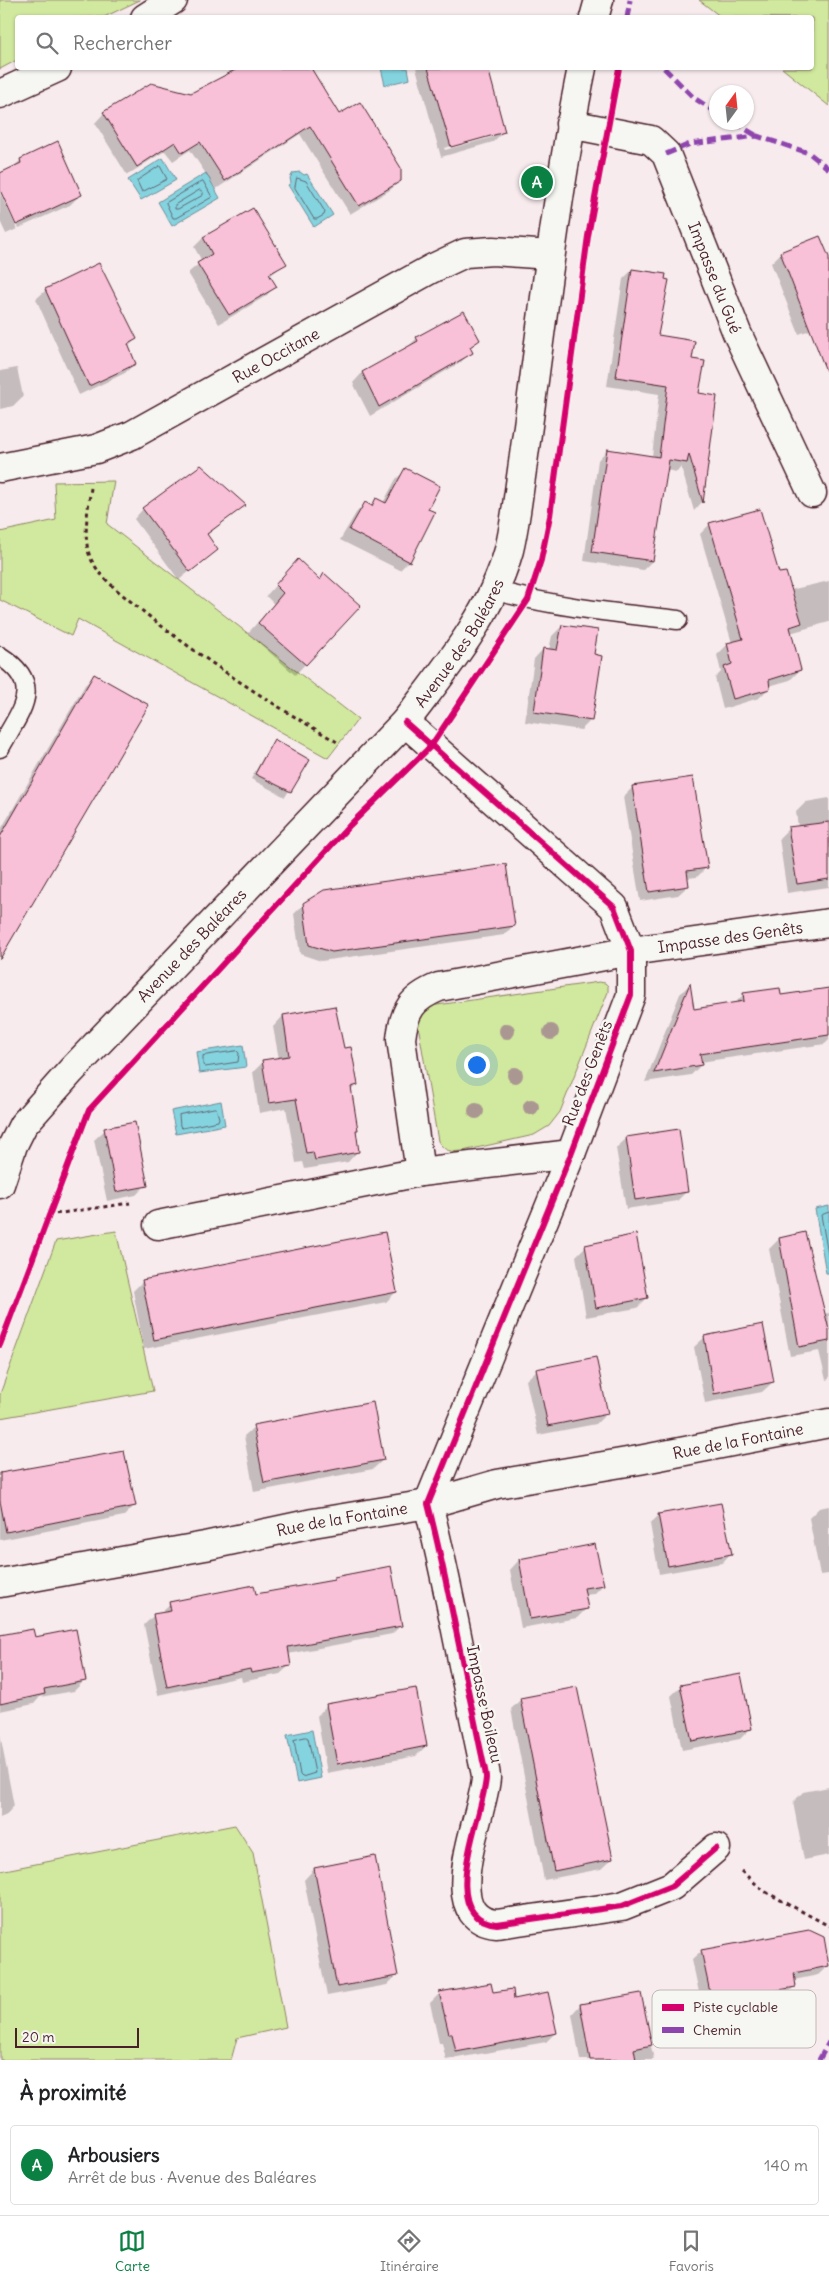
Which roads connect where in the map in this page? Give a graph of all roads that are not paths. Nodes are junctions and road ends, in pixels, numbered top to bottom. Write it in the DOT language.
graph roads {
  1 [pos="173,0"];
  2 [pos="599,0"];
  3 [pos="150,15"];
  4 [pos="595,15"];
  5 [pos="52,70"];
  6 [pos="582,70"];
  7 [pos="0,94"];
  8 [pos="570,124"];
  9 [pos="550,255"];
  10 [pos="0,468"];
  11 [pos="812,493"];
  12 [pos="493,590"];
  13 [pos="678,620"];
  14 [pos="0,656"];
  15 [pos="405,722"];
  16 [pos="0,748"];
  17 [pos="829,923"];
  18 [pos="632,951"];
  19 [pos="12,1125"];
  20 [pos="571,1154"];
  21 [pos="2,1171"];
  22 [pos="420,1172"];
  23 [pos="158,1225"];
  24 [pos="829,1423"];
  25 [pos="428,1504"];
  26 [pos="0,1583"];
  27 [pos="716,1848"];
  1 -- 3 [label="street"];
  2 -- 4 [label="street"];
  5 -- 7 [label="street"];
  6 -- 8 [label="street, Avenue des Baléares"];
  8 -- 9 [label="street, Avenue des Baléares"];
  8 -- 11 [label="street, Impasse du Gué"];
  9 -- 10 [label="street, Rue Occitane"];
  9 -- 12 [label="street, Avenue des Baléares"];
  12 -- 13 [label="lane"];
  12 -- 15 [label="street, Avenue des Baléares"];
  14 -- 16 [label="lane"];
  15 -- 18 [label="street, Rue des Genêts"];
  15 -- 19 [label="street, Avenue des Baléares"];
  17 -- 18 [label="street, Impasse des Genêts"];
  18 -- 20 [label="street, Rue des Genêts"];
  18 -- 22 [label="street"];
  19 -- 21 [label="street, Avenue des Baléares"];
  20 -- 22 [label="street"];
  20 -- 25 [label="street, Rue des Genêts"];
  22 -- 23 [label="street"];
  24 -- 25 [label="street, Rue de la Fontaine"];
  25 -- 26 [label="street, Rue de la Fontaine"];
  25 -- 27 [label="street, Impasse Boileau"];
}
